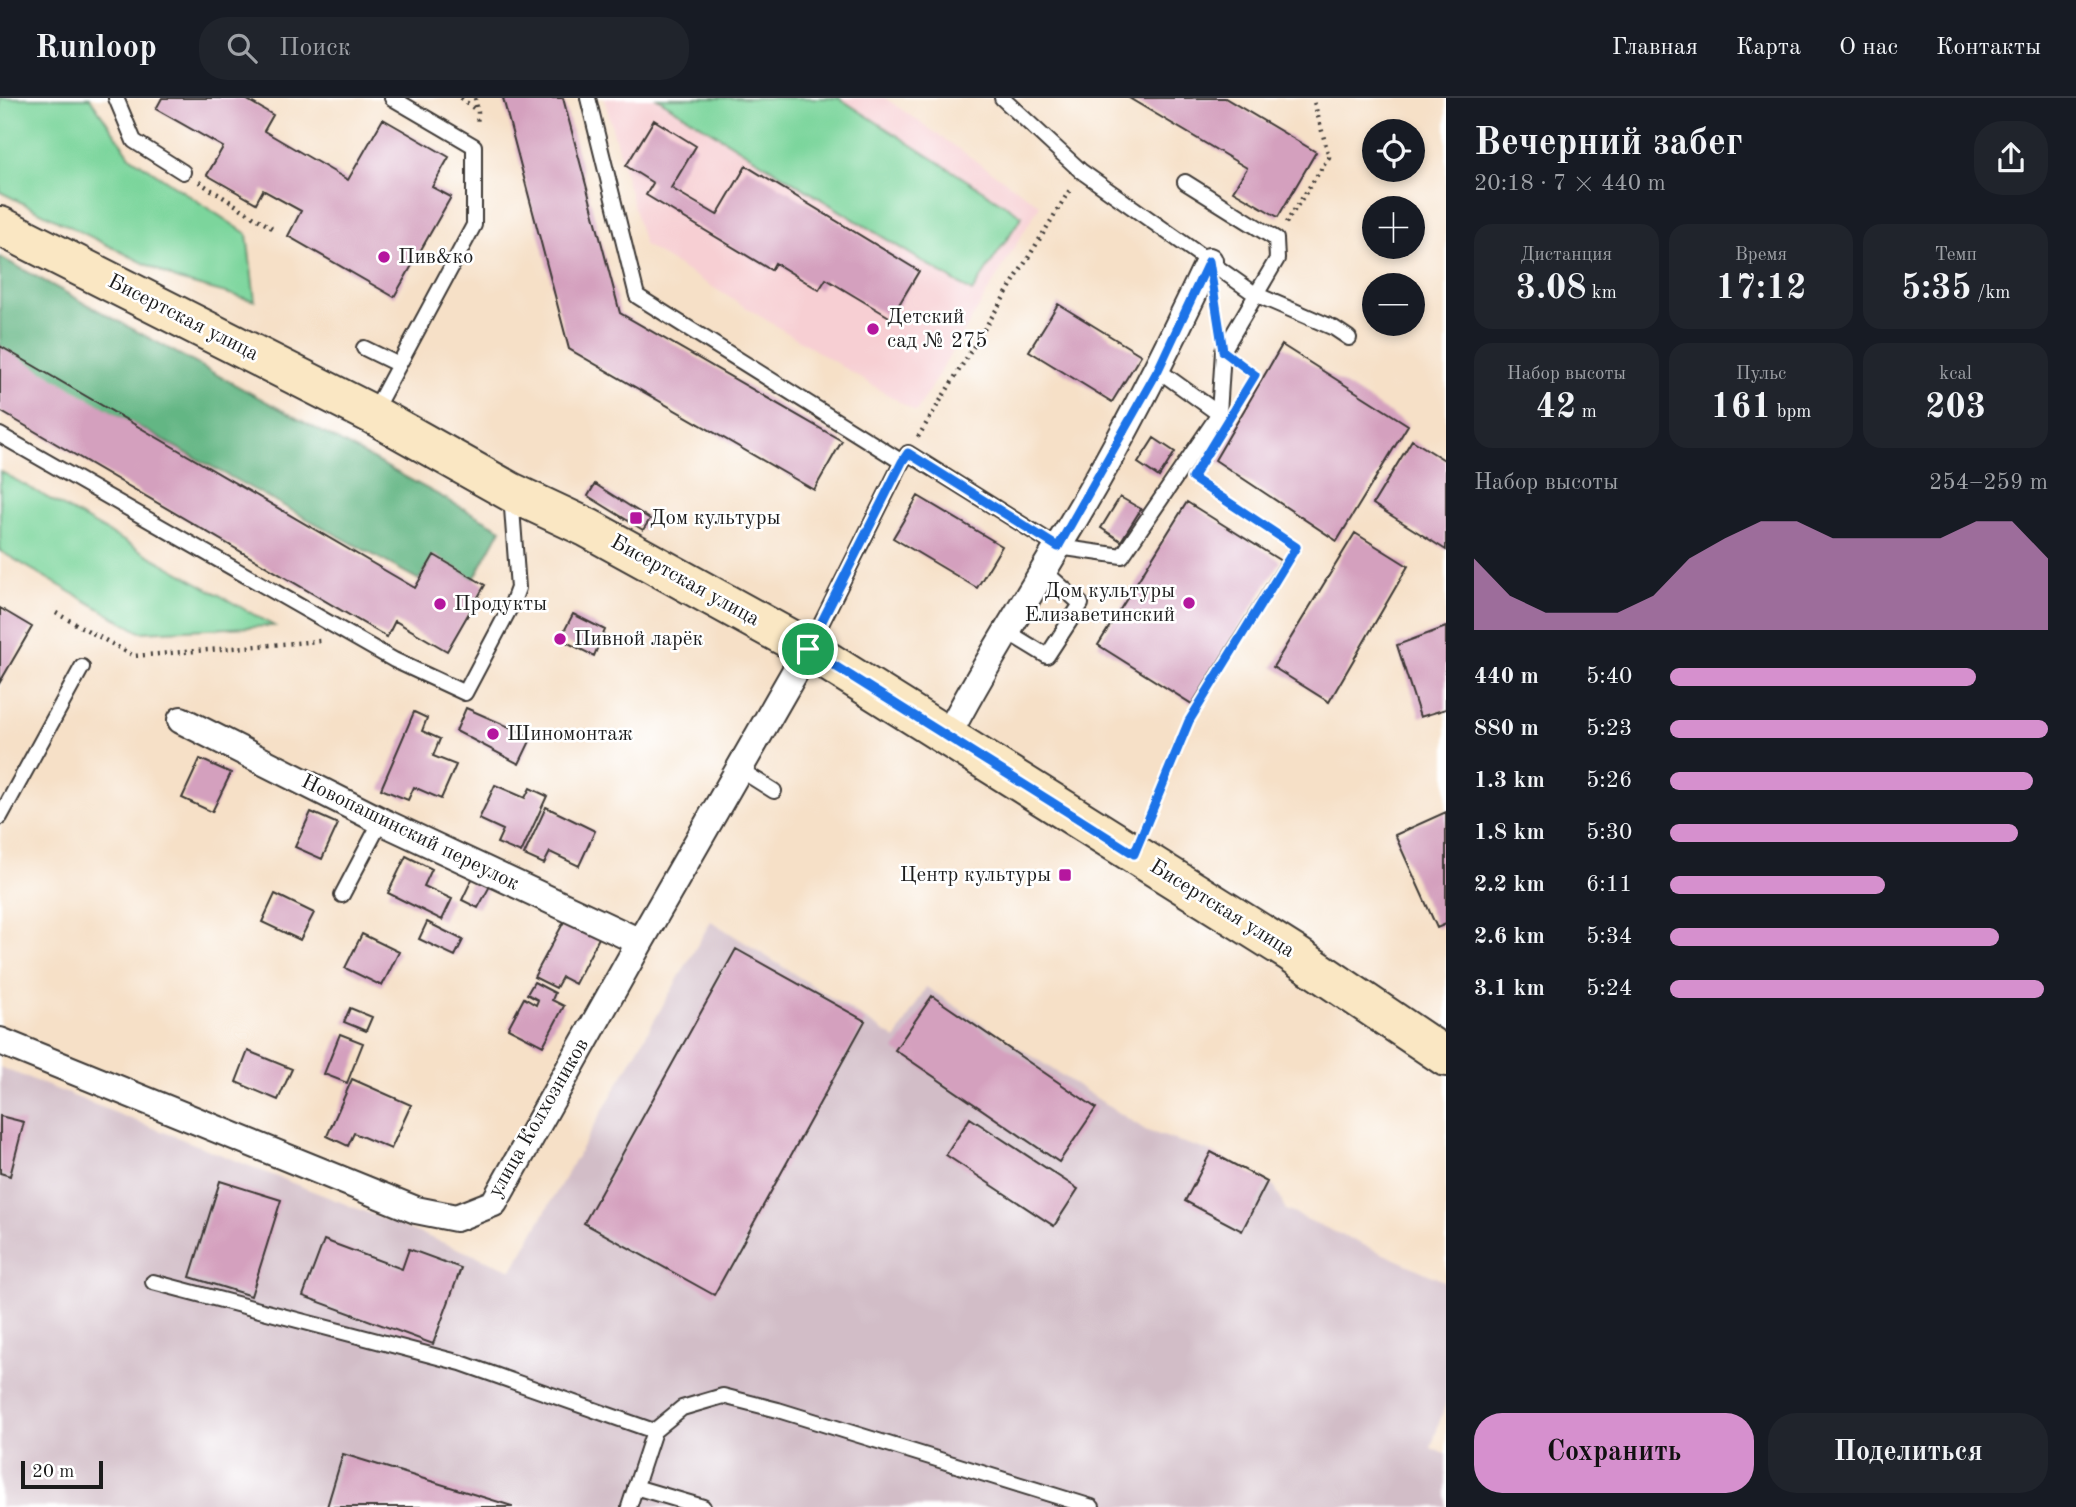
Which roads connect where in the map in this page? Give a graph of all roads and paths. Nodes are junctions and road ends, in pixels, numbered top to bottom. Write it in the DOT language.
graph roads {
  1 [pos="116,98"];
  2 [pos="392,98"];
  3 [pos="461,98"];
  4 [pos="475,98"];
  5 [pos="588,98"];
  6 [pos="1002,98"];
  7 [pos="1313,98"];
  8 [pos="1081,171"];
  9 [pos="183,172"];
  10 [pos="1185,182"];
  11 [pos="0,226"];
  12 [pos="275,230"];
  13 [pos="1276,239"];
  14 [pos="1209,261"];
  15 [pos="1255,294"];
  16 [pos="1349,338"];
  17 [pos="363,348"];
  18 [pos="1223,351"];
  19 [pos="399,365"];
  20 [pos="1158,370"];
  21 [pos="1241,398"];
  22 [pos="372,414"];
  23 [pos="1219,414"];
  24 [pos="0,435"];
  25 [pos="905,457"];
  26 [pos="1192,478"];
  27 [pos="511,492"];
  28 [pos="1058,547"];
  29 [pos="1044,570"];
  30 [pos="56,613"];
  31 [pos="1006,631"];
  32 [pos="356,638"];
  33 [pos="808,649"];
  34 [pos="82,667"];
  35 [pos="181,720"];
  36 [pos="947,737"];
  37 [pos="739,769"];
  38 [pos="774,791"];
  39 [pos="0,817"];
  40 [pos="380,821"];
  41 [pos="1134,854"];
  42 [pos="342,895"];
  43 [pos="640,942"];
  44 [pos="0,1041"];
  45 [pos="1446,1057"];
  46 [pos="153,1282"];
  47 [pos="654,1431"];
  48 [pos="635,1487"];
  49 [pos="629,1507"];
  50 [pos="704,1507"];
  51 [pos="1092,1507"];
  1 -- 9 [label="lane"];
  2 -- 19 [label="lane"];
  3 -- 4 [label="path"];
  5 -- 25 [label="lane"];
  6 -- 8 [label="lane"];
  7 -- 13 [label="path"];
  8 -- 14 [label="lane"];
  8 -- 25 [label="path"];
  9 -- 12 [label="path"];
  10 -- 13 [label="lane"];
  11 -- 22 [label="main road, Бисертская улица"];
  13 -- 15 [label="lane"];
  14 -- 15 [label="lane"];
  14 -- 20 [label="street"];
  15 -- 16 [label="lane"];
  15 -- 18 [label="lane"];
  17 -- 19 [label="lane"];
  18 -- 21 [label="path"];
  18 -- 23 [label="lane"];
  19 -- 22 [label="lane"];
  20 -- 23 [label="lane"];
  20 -- 28 [label="street"];
  22 -- 27 [label="main road, Бисертская улица"];
  23 -- 28 [label="lane"];
  24 -- 32 [label="lane"];
  25 -- 28 [label="lane"];
  25 -- 33 [label="lane"];
  26 -- 41 [label="path"];
  27 -- 32 [label="lane"];
  27 -- 33 [label="main road, Бисертская улица"];
  28 -- 29 [label="street"];
  29 -- 31 [label="street"];
  29 -- 31 [label="lane"];
  30 -- 32 [label="path"];
  31 -- 36 [label="street"];
  33 -- 36 [label="main road, Бисертская улица"];
  33 -- 37 [label="street, улица Колхозников"];
  34 -- 39 [label="lane"];
  35 -- 40 [label="street, Новопашинский переулок"];
  36 -- 41 [label="main road, Бисертская улица"];
  37 -- 38 [label="lane"];
  37 -- 43 [label="street, улица Колхозников"];
  40 -- 42 [label="lane"];
  40 -- 43 [label="street, Новопашинский переулок"];
  41 -- 45 [label="main road, Бисертская улица"];
  43 -- 44 [label="street, улица Колхозников"];
  46 -- 47 [label="lane"];
  47 -- 48 [label="lane"];
  47 -- 51 [label="lane"];
  48 -- 49 [label="lane"];
  48 -- 50 [label="lane"];
}
